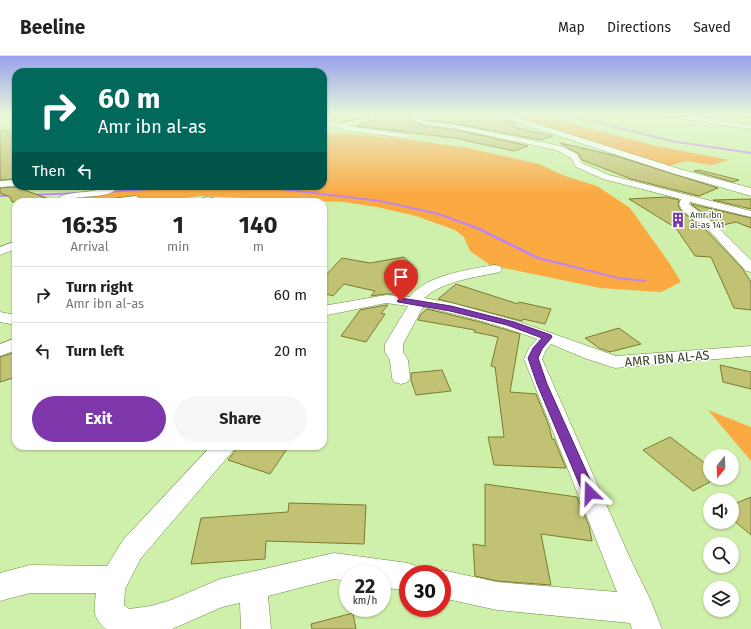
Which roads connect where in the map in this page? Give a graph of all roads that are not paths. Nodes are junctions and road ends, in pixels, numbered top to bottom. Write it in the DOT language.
graph roads {
  1 [pos="522,141"];
  2 [pos="583,141"];
  3 [pos="12,183"];
  4 [pos="0,184"];
  5 [pos="108,190"];
  6 [pos="751,192"];
  7 [pos="65,198"];
  8 [pos="686,198"];
  9 [pos="751,214"];
  10 [pos="12,246"];
  11 [pos="0,250"];
  12 [pos="751,268"];
  13 [pos="495,269"];
  14 [pos="416,302"];
  15 [pos="327,310"];
  16 [pos="0,317"];
  17 [pos="12,319"];
  18 [pos="548,337"];
  19 [pos="12,345"];
  20 [pos="0,351"];
  21 [pos="751,351"];
  22 [pos="401,378"];
  23 [pos="220,450"];
  24 [pos="399,576"];
  25 [pos="115,580"];
  26 [pos="253,586"];
  27 [pos="451,586"];
  28 [pos="0,587"];
  29 [pos="643,619"];
  30 [pos="124,627"];
  31 [pos="256,629"];
  1 -- 8 [label="street"];
  2 -- 6 [label="street"];
  3 -- 4 [label="street"];
  5 -- 7 [label="street"];
  8 -- 9 [label="street"];
  8 -- 12 [label="street"];
  10 -- 11 [label="street"];
  13 -- 14 [label="street"];
  14 -- 15 [label="street, AMR IBN AL-AS"];
  14 -- 18 [label="street, AMR IBN AL-AS"];
  14 -- 22 [label="street"];
  16 -- 17 [label="street"];
  18 -- 21 [label="street, AMR IBN AL-AS"];
  18 -- 29 [label="street"];
  19 -- 20 [label="street"];
  23 -- 25 [label="street"];
  24 -- 26 [label="street"];
  25 -- 28 [label="street"];
  25 -- 30 [label="street"];
  26 -- 30 [label="street"];
  26 -- 31 [label="street"];
  27 -- 29 [label="street"];
}
